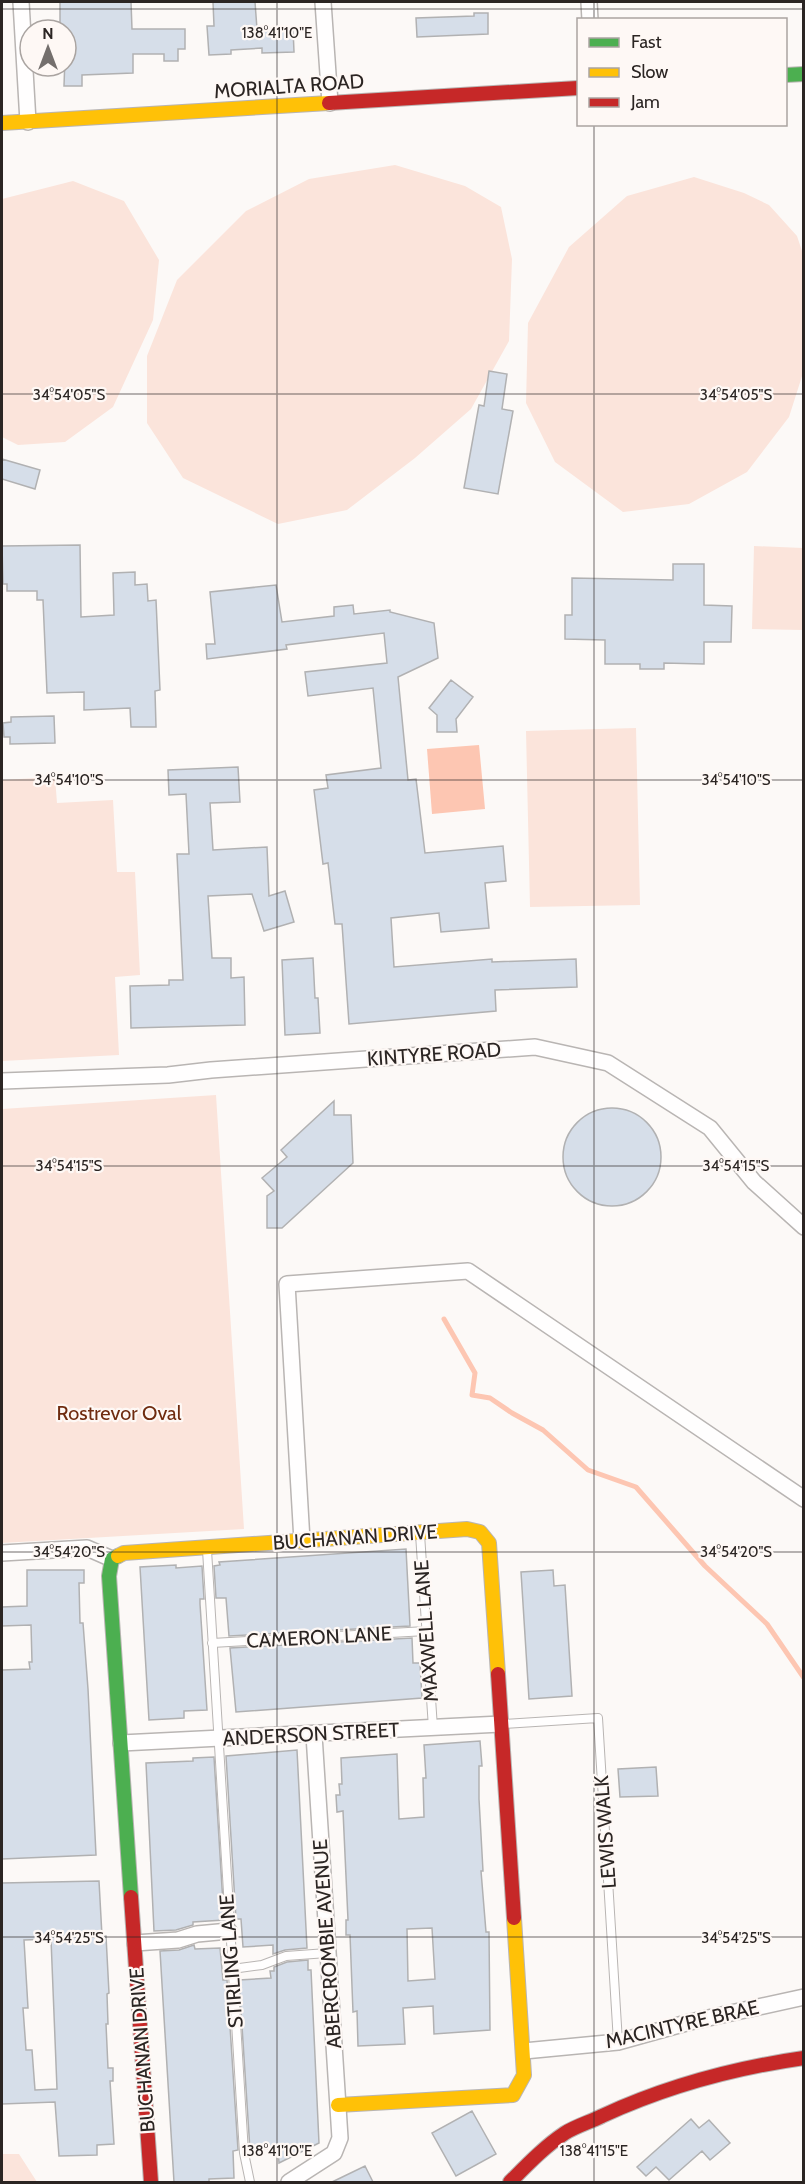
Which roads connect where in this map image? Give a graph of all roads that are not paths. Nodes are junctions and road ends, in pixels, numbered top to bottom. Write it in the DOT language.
graph roads {
  1 [pos="21,2"];
  2 [pos="323,2"];
  3 [pos="589,2"];
  4 [pos="590,18"];
  5 [pos="804,74"];
  6 [pos="787,75"];
  7 [pos="577,88"];
  8 [pos="330,103"];
  9 [pos="28,122"];
  10 [pos="2,123"];
  11 [pos="2,1081"];
  12 [pos="804,1227"];
  13 [pos="804,1499"];
  14 [pos="420,1533"];
  15 [pos="302,1541"];
  16 [pos="206,1547"];
  17 [pos="2,1553"];
  18 [pos="112,1559"];
  19 [pos="426,1631"];
  20 [pos="212,1643"];
  21 [pos="501,1724"];
  22 [pos="433,1728"];
  23 [pos="314,1735"];
  24 [pos="217,1739"];
  25 [pos="121,1743"];
  26 [pos="229,1931"];
  27 [pos="135,1943"];
  28 [pos="327,1953"];
  29 [pos="232,1969"];
  30 [pos="804,1997"];
  31 [pos="618,2042"];
  32 [pos="524,2051"];
  33 [pos="804,2058"];
  34 [pos="338,2105"];
  35 [pos="151,2182"];
  36 [pos="250,2182"];
  37 [pos="289,2182"];
  38 [pos="510,2182"];
  1 -- 9 [label="street"];
  2 -- 8 [label="street"];
  3 -- 4 [label="street"];
  5 -- 6 [label="street"];
  7 -- 8 [label="street, MORIALTA ROAD"];
  8 -- 9 [label="street, MORIALTA ROAD"];
  9 -- 10 [label="street, MORIALTA ROAD"];
  11 -- 12 [label="street, KINTYRE ROAD"];
  13 -- 15 [label="street"];
  14 -- 15 [label="street, BUCHANAN DRIVE"];
  14 -- 19 [label="lane, MAXWELL LANE"];
  14 -- 21 [label="street, BUCHANAN DRIVE"];
  15 -- 16 [label="street, BUCHANAN DRIVE"];
  16 -- 18 [label="street, BUCHANAN DRIVE"];
  16 -- 20 [label="lane, STIRLING LANE"];
  17 -- 18 [label="street"];
  18 -- 25 [label="street, BUCHANAN DRIVE"];
  19 -- 20 [label="lane, CAMERON LANE"];
  19 -- 22 [label="lane, MAXWELL LANE"];
  20 -- 24 [label="lane, STIRLING LANE"];
  21 -- 22 [label="street, ANDERSON STREET"];
  21 -- 31 [label="lane, LEWIS WALK"];
  21 -- 32 [label="street, BUCHANAN DRIVE"];
  22 -- 23 [label="street, ANDERSON STREET"];
  23 -- 24 [label="street, ANDERSON STREET"];
  23 -- 28 [label="street, ABERCROMBIE AVENUE"];
  24 -- 25 [label="street, ANDERSON STREET"];
  24 -- 26 [label="lane, STIRLING LANE"];
  25 -- 27 [label="street, BUCHANAN DRIVE"];
  26 -- 27 [label="street"];
  26 -- 29 [label="lane, STIRLING LANE"];
  27 -- 35 [label="street, BUCHANAN DRIVE"];
  28 -- 29 [label="lane"];
  28 -- 34 [label="street, ABERCROMBIE AVENUE"];
  29 -- 36 [label="lane, STIRLING LANE"];
  30 -- 31 [label="street, MACINTYRE BRAE"];
  31 -- 32 [label="street, MACINTYRE BRAE"];
  32 -- 34 [label="street, BUCHANAN DRIVE"];
  33 -- 38 [label="street"];
  34 -- 37 [label="street, ABERCROMBIE AVENUE"];
}
